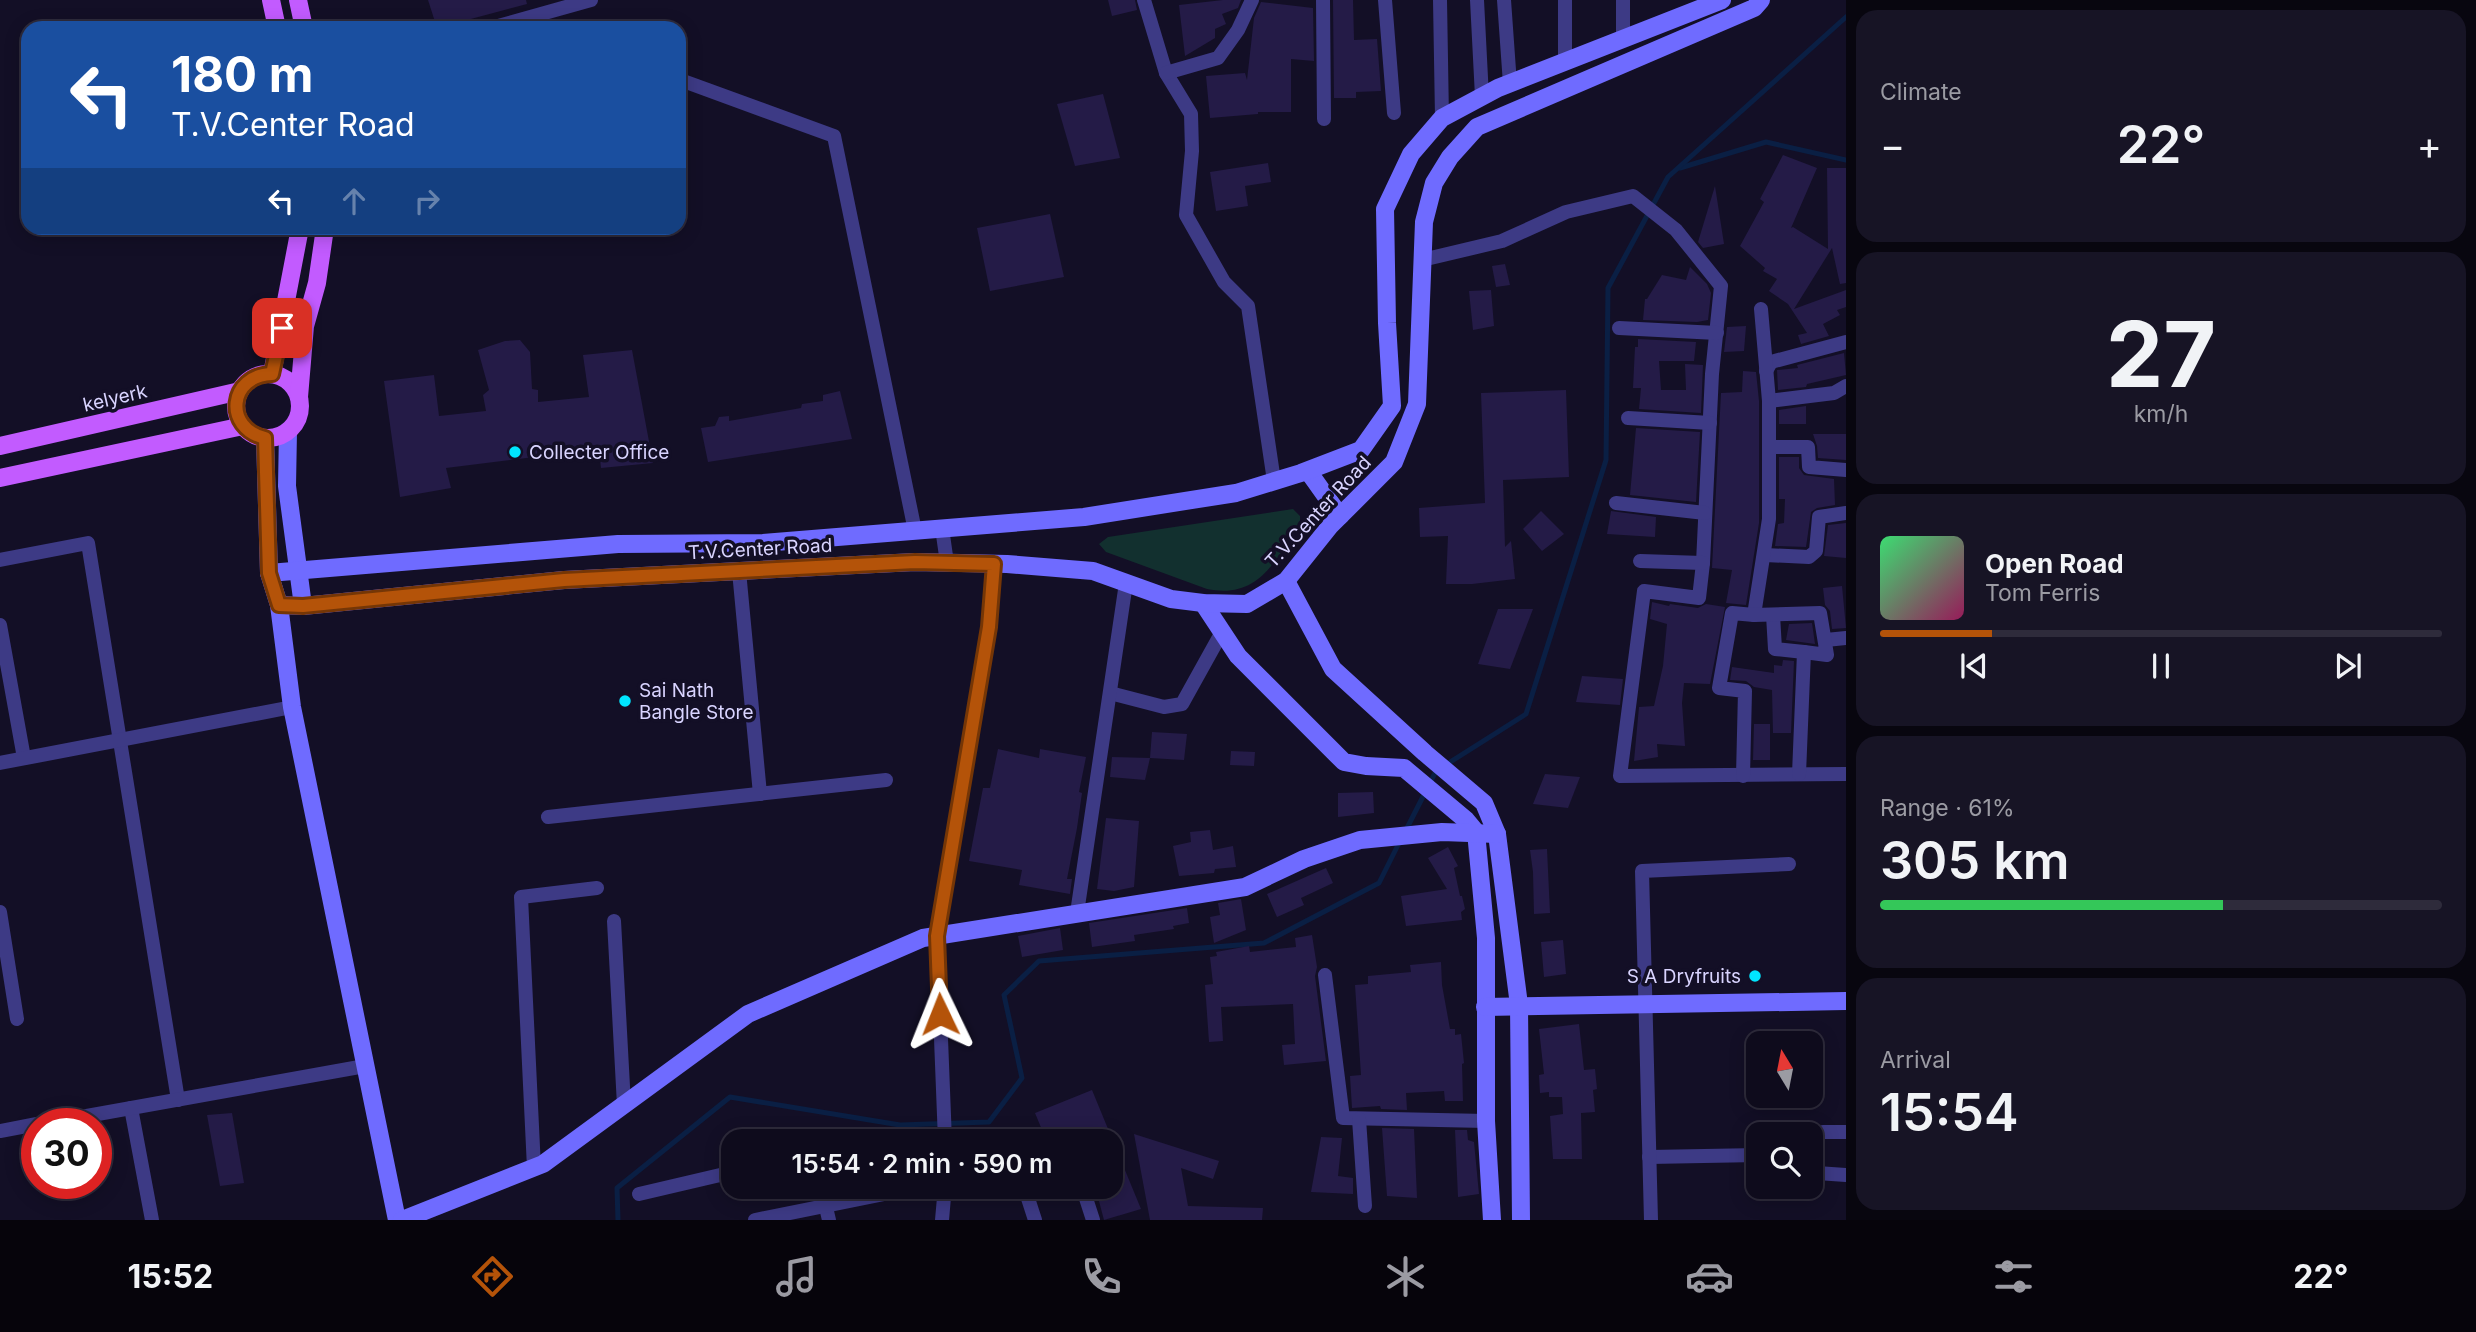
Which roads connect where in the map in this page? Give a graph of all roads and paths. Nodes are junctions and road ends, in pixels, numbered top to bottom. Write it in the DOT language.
graph roads {
  1 [pos="271,0"];
  2 [pos="298,0"];
  3 [pos="591,0"];
  4 [pos="1144,0"];
  5 [pos="1252,0"];
  6 [pos="1323,0"];
  7 [pos="1385,0"];
  8 [pos="1440,0"];
  9 [pos="1477,0"];
  10 [pos="1504,0"];
  11 [pos="1565,0"];
  12 [pos="1623,0"];
  13 [pos="1722,0"];
  14 [pos="1761,0"];
  15 [pos="1685,7"];
  16 [pos="276,21"];
  17 [pos="302,21"];
  18 [pos="516,21"];
  19 [pos="1623,39"];
  20 [pos="1565,62"];
  21 [pos="1166,73"];
  22 [pos="686,82"];
  23 [pos="1497,90"];
  24 [pos="1394,113"];
  25 [pos="1508,114"];
  26 [pos="1442,118"];
  27 [pos="1324,119"];
  28 [pos="299,235"];
  29 [pos="324,235"];
  30 [pos="1422,260"];
  31 [pos="1761,309"];
  32 [pos="1619,328"];
  33 [pos="1717,333"];
  34 [pos="1846,342"];
  35 [pos="1766,371"];
  36 [pos="272,374"];
  37 [pos="1846,386"];
  38 [pos="240,391"];
  39 [pos="299,397"];
  40 [pos="1769,401"];
  41 [pos="1628,418"];
  42 [pos="1710,424"];
  43 [pos="243,426"];
  44 [pos="288,431"];
  45 [pos="265,438"];
  46 [pos="0,446"];
  47 [pos="1769,447"];
  48 [pos="1846,470"];
  49 [pos="1308,471"];
  50 [pos="0,478"];
  51 [pos="1273,481"];
  52 [pos="1616,503"];
  53 [pos="1705,513"];
  54 [pos="1846,513"];
  55 [pos="1340,516"];
  56 [pos="942,528"];
  57 [pos="915,531"];
  58 [pos="672,544"];
  59 [pos="1765,555"];
  60 [pos="0,560"];
  61 [pos="1640,561"];
  62 [pos="947,563"];
  63 [pos="1703,563"];
  64 [pos="994,564"];
  65 [pos="299,570"];
  66 [pos="739,571"];
  67 [pos="269,573"];
  68 [pos="673,575"];
  69 [pos="1286,581"];
  70 [pos="1126,583"];
  71 [pos="1203,603"];
  72 [pos="279,605"];
  73 [pos="303,606"];
  74 [pos="1754,615"];
  75 [pos="1773,615"];
  76 [pos="0,625"];
  77 [pos="1222,632"];
  78 [pos="1846,638"];
  79 [pos="1826,640"];
  80 [pos="1804,652"];
  81 [pos="1110,693"];
  82 [pos="292,707"];
  83 [pos="118,740"];
  84 [pos="24,758"];
  85 [pos="0,763"];
  86 [pos="1799,774"];
  87 [pos="1846,774"];
  88 [pos="1743,776"];
  89 [pos="886,780"];
  90 [pos="760,794"];
  91 [pos="548,817"];
  92 [pos="1471,826"];
  93 [pos="1497,834"];
  94 [pos="1789,864"];
  95 [pos="597,888"];
  96 [pos="0,912"];
  97 [pos="1077,914"];
  98 [pos="614,921"];
  99 [pos="937,936"];
  100 [pos="1325,975"];
  101 [pos="1846,1002"];
  102 [pos="1645,1003"];
  103 [pos="1519,1005"];
  104 [pos="1485,1007"];
  105 [pos="17,1019"];
  106 [pos="365,1066"];
  107 [pos="178,1100"];
  108 [pos="624,1105"];
  109 [pos="131,1108"];
  110 [pos="112,1111"];
  111 [pos="1359,1119"];
  112 [pos="1486,1121"];
  113 [pos="21,1127"];
  114 [pos="945,1129"];
  115 [pos="0,1131"];
  116 [pos="1823,1132"];
  117 [pos="1846,1132"];
  118 [pos="1746,1155"];
  119 [pos="1650,1157"];
  120 [pos="534,1168"];
  121 [pos="1823,1173"];
  122 [pos="721,1175"];
  123 [pos="1846,1175"];
  124 [pos="639,1194"];
  125 [pos="863,1199"];
  126 [pos="943,1199"];
  127 [pos="1028,1199"];
  128 [pos="1086,1199"];
  129 [pos="1366,1206"];
  130 [pos="827,1213"];
  131 [pos="152,1220"];
  132 [pos="399,1220"];
  133 [pos="755,1220"];
  134 [pos="942,1220"];
  135 [pos="1035,1220"];
  136 [pos="1093,1220"];
  137 [pos="1492,1220"];
  138 [pos="1521,1220"];
  139 [pos="1651,1220"];
  1 -- 16 [label="main road"];
  2 -- 17 [label="main road"];
  3 -- 18 [label="street"];
  4 -- 21 [label="street"];
  5 -- 21 [label="street"];
  6 -- 27 [label="street"];
  7 -- 24 [label="street"];
  8 -- 26 [label="street"];
  9 -- 23 [label="street"];
  10 -- 23 [label="street"];
  11 -- 20 [label="street"];
  12 -- 19 [label="street"];
  13 -- 15 [label="street, T.V.Center Road"];
  14 -- 25 [label="street, T.V.Center Road"];
  15 -- 19 [label="street, T.V.Center Road"];
  19 -- 20 [label="street, T.V.Center Road"];
  20 -- 23 [label="street, T.V.Center Road"];
  21 -- 51 [label="street"];
  22 -- 57 [label="street"];
  23 -- 25 [label="street"];
  23 -- 26 [label="street, T.V.Center Road"];
  25 -- 30 [label="street, T.V.Center Road"];
  26 -- 49 [label="street, T.V.Center Road"];
  28 -- 36 [label="main road"];
  29 -- 39 [label="main road"];
  30 -- 33 [label="street"];
  30 -- 55 [label="street, T.V.Center Road"];
  31 -- 35 [label="street"];
  32 -- 33 [label="street"];
  33 -- 42 [label="street"];
  34 -- 35 [label="street"];
  35 -- 40 [label="street"];
  36 -- 38 [label="main road"];
  36 -- 39 [label="main road"];
  37 -- 40 [label="street"];
  38 -- 43 [label="main road"];
  38 -- 46 [label="main road, kelyerk"];
  39 -- 44 [label="main road"];
  40 -- 47 [label="street"];
  41 -- 42 [label="street"];
  42 -- 53 [label="street"];
  43 -- 45 [label="main road"];
  43 -- 50 [label="main road"];
  44 -- 45 [label="main road"];
  44 -- 65 [label="street"];
  45 -- 67 [label="street"];
  47 -- 48 [label="street"];
  47 -- 59 [label="street"];
  49 -- 51 [label="street, T.V.Center Road"];
  49 -- 55 [label="street"];
  51 -- 56 [label="street, T.V.Center Road"];
  52 -- 53 [label="street"];
  53 -- 63 [label="street"];
  54 -- 59 [label="street"];
  55 -- 69 [label="street, T.V.Center Road"];
  56 -- 57 [label="street, T.V.Center Road"];
  56 -- 62 [label="street"];
  57 -- 58 [label="street, T.V.Center Road"];
  58 -- 65 [label="street, T.V.Center Road"];
  58 -- 68 [label="street"];
  59 -- 74 [label="street"];
  60 -- 83 [label="street"];
  61 -- 63 [label="street"];
  62 -- 64 [label="street, T.V.Center Road"];
  62 -- 66 [label="street, T.V.Center Road"];
  63 -- 88 [label="street"];
  64 -- 70 [label="street, T.V.Center Road"];
  64 -- 99 [label="street"];
  65 -- 67 [label="street, T.V.Center Road"];
  65 -- 73 [label="street"];
  66 -- 68 [label="street, T.V.Center Road"];
  66 -- 90 [label="street"];
  67 -- 72 [label="street"];
  68 -- 73 [label="street, T.V.Center Road"];
  69 -- 71 [label="street, T.V.Center Road"];
  69 -- 93 [label="street"];
  70 -- 71 [label="street, T.V.Center Road"];
  70 -- 81 [label="street"];
  71 -- 77 [label="street"];
  72 -- 73 [label="street, T.V.Center Road"];
  72 -- 82 [label="street"];
  74 -- 75 [label="street"];
  74 -- 88 [label="street"];
  75 -- 79 [label="street"];
  75 -- 80 [label="street"];
  76 -- 84 [label="street"];
  77 -- 81 [label="street"];
  77 -- 92 [label="street"];
  78 -- 79 [label="street"];
  79 -- 80 [label="street"];
  80 -- 86 [label="street"];
  81 -- 97 [label="street"];
  82 -- 83 [label="street"];
  82 -- 106 [label="street"];
  83 -- 84 [label="street"];
  83 -- 107 [label="street"];
  84 -- 85 [label="street"];
  86 -- 87 [label="street"];
  86 -- 88 [label="street"];
  89 -- 90 [label="street"];
  90 -- 91 [label="street"];
  92 -- 93 [label="street"];
  92 -- 97 [label="street"];
  92 -- 104 [label="street"];
  93 -- 103 [label="street"];
  94 -- 102 [label="street"];
  95 -- 120 [label="street"];
  96 -- 105 [label="street"];
  97 -- 99 [label="street"];
  98 -- 108 [label="street"];
  99 -- 108 [label="street"];
  99 -- 114 [label="street"];
  100 -- 111 [label="street"];
  101 -- 102 [label="street"];
  102 -- 103 [label="street"];
  102 -- 119 [label="street"];
  103 -- 104 [label="street"];
  103 -- 138 [label="street"];
  104 -- 112 [label="street"];
  106 -- 107 [label="street"];
  106 -- 132 [label="street"];
  107 -- 109 [label="street"];
  108 -- 120 [label="street"];
  109 -- 110 [label="street"];
  109 -- 131 [label="street"];
  111 -- 112 [label="street"];
  111 -- 129 [label="street"];
  112 -- 137 [label="street"];
  113 -- 115 [label="street"];
  116 -- 117 [label="street"];
  118 -- 119 [label="street"];
  119 -- 139 [label="street"];
  120 -- 132 [label="street"];
  121 -- 123 [label="street"];
  122 -- 124 [label="street"];
  125 -- 130 [label="street"];
  126 -- 134 [label="street"];
  127 -- 135 [label="street"];
  128 -- 136 [label="street"];
  130 -- 133 [label="street"];
}
